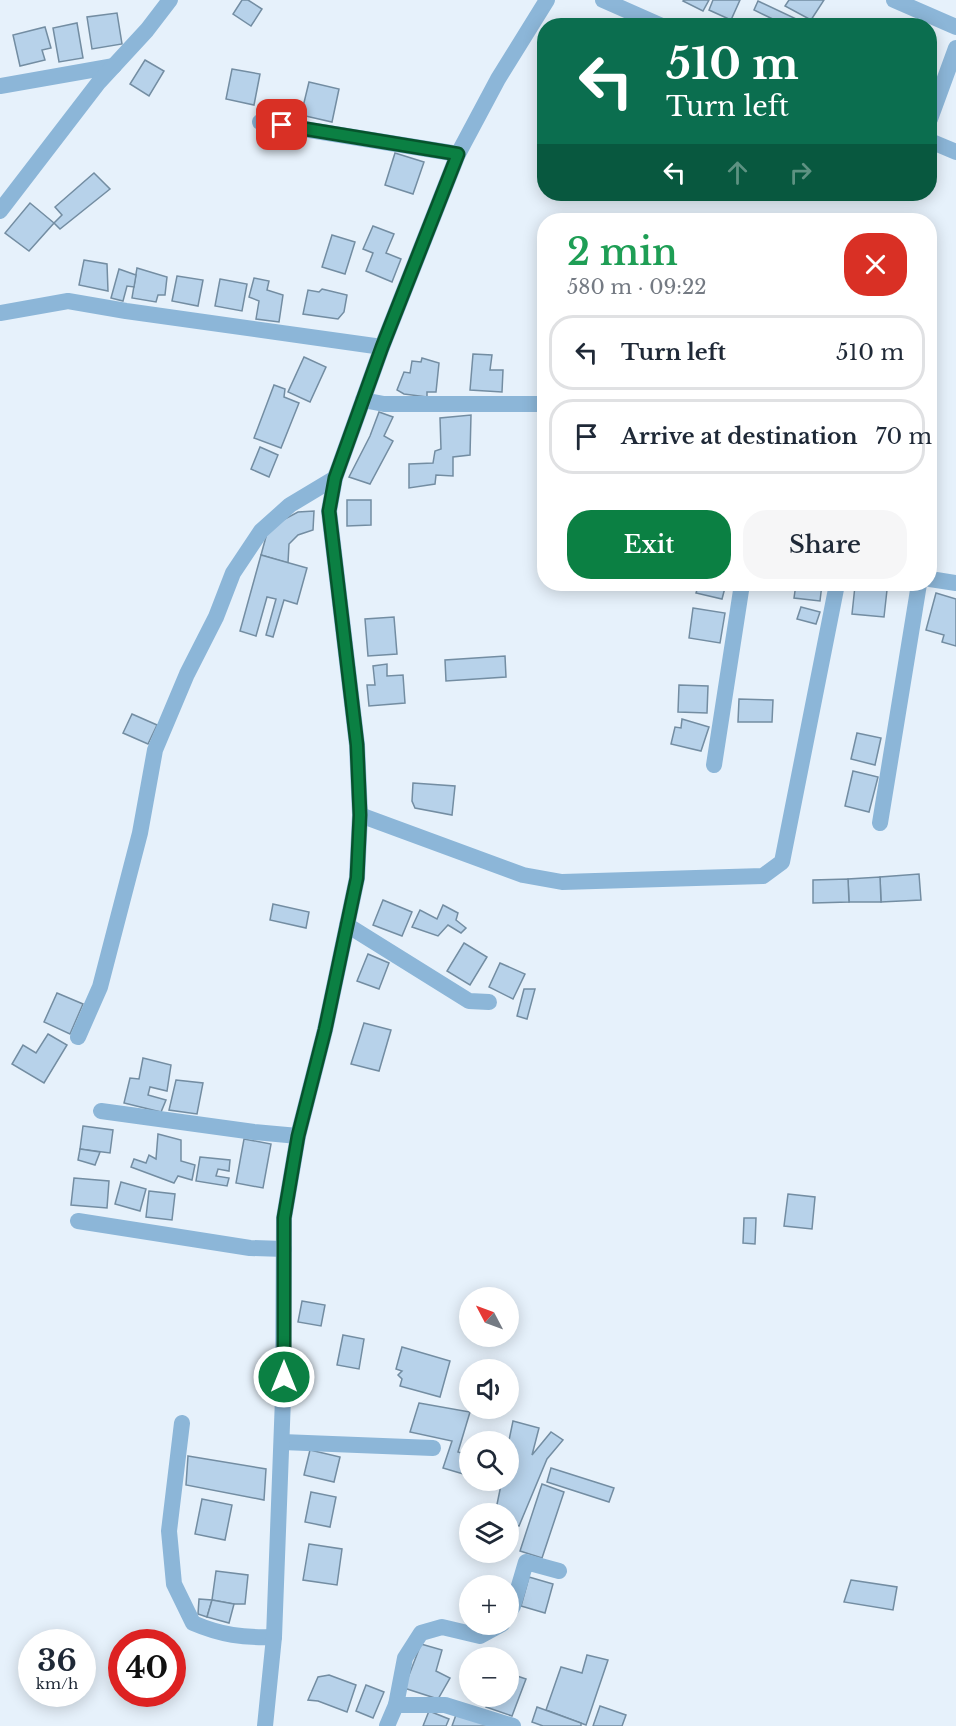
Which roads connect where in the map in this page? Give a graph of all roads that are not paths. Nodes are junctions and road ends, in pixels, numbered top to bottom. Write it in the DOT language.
graph roads {
  1 [pos="170,0"];
  2 [pos="548,0"];
  3 [pos="603,0"];
  4 [pos="894,0"];
  5 [pos="644,18"];
  6 [pos="935,18"];
  7 [pos="937,19"];
  8 [pos="956,27"];
  9 [pos="956,48"];
  10 [pos="114,66"];
  11 [pos="0,86"];
  12 [pos="937,100"];
  13 [pos="260,122"];
  14 [pos="937,144"];
  15 [pos="956,152"];
  16 [pos="458,154"];
  17 [pos="0,211"];
  18 [pos="0,313"];
  19 [pos="382,347"];
  20 [pos="363,399"];
  21 [pos="537,404"];
  22 [pos="335,478"];
  23 [pos="937,580"];
  24 [pos="956,583"];
  25 [pos="741,591"];
  26 [pos="836,591"];
  27 [pos="918,591"];
  28 [pos="714,765"];
  29 [pos="360,815"];
  30 [pos="880,823"];
  31 [pos="347,925"];
  32 [pos="489,1002"];
  33 [pos="78,1037"];
  34 [pos="101,1111"];
  35 [pos="298,1136"];
  36 [pos="78,1221"];
  37 [pos="284,1249"];
  38 [pos="182,1423"];
  39 [pos="282,1442"];
  40 [pos="433,1448"];
  41 [pos="559,1571"];
  42 [pos="519,1586"];
  43 [pos="459,1631"];
  44 [pos="274,1637"];
  45 [pos="396,1705"];
  46 [pos="265,1726"];
  47 [pos="387,1726"];
  48 [pos="513,1726"];
  1 -- 10 [label="street"];
  2 -- 16 [label="street"];
  3 -- 5 [label="street"];
  4 -- 6 [label="street"];
  7 -- 8 [label="street"];
  9 -- 12 [label="street"];
  10 -- 11 [label="street"];
  10 -- 17 [label="street"];
  13 -- 16 [label="street"];
  14 -- 15 [label="street"];
  16 -- 19 [label="street"];
  18 -- 19 [label="street"];
  19 -- 20 [label="street"];
  20 -- 21 [label="street"];
  20 -- 22 [label="street"];
  22 -- 29 [label="street"];
  22 -- 33 [label="street"];
  23 -- 24 [label="street"];
  25 -- 28 [label="street"];
  26 -- 29 [label="street"];
  27 -- 30 [label="street"];
  29 -- 31 [label="street"];
  31 -- 32 [label="street"];
  31 -- 35 [label="street"];
  34 -- 35 [label="street"];
  35 -- 37 [label="street"];
  36 -- 37 [label="street"];
  37 -- 39 [label="street"];
  38 -- 44 [label="street"];
  39 -- 40 [label="street"];
  39 -- 44 [label="street"];
  41 -- 42 [label="street"];
  43 -- 45 [label="street"];
  44 -- 46 [label="street"];
  45 -- 47 [label="street"];
  45 -- 48 [label="street"];
}
